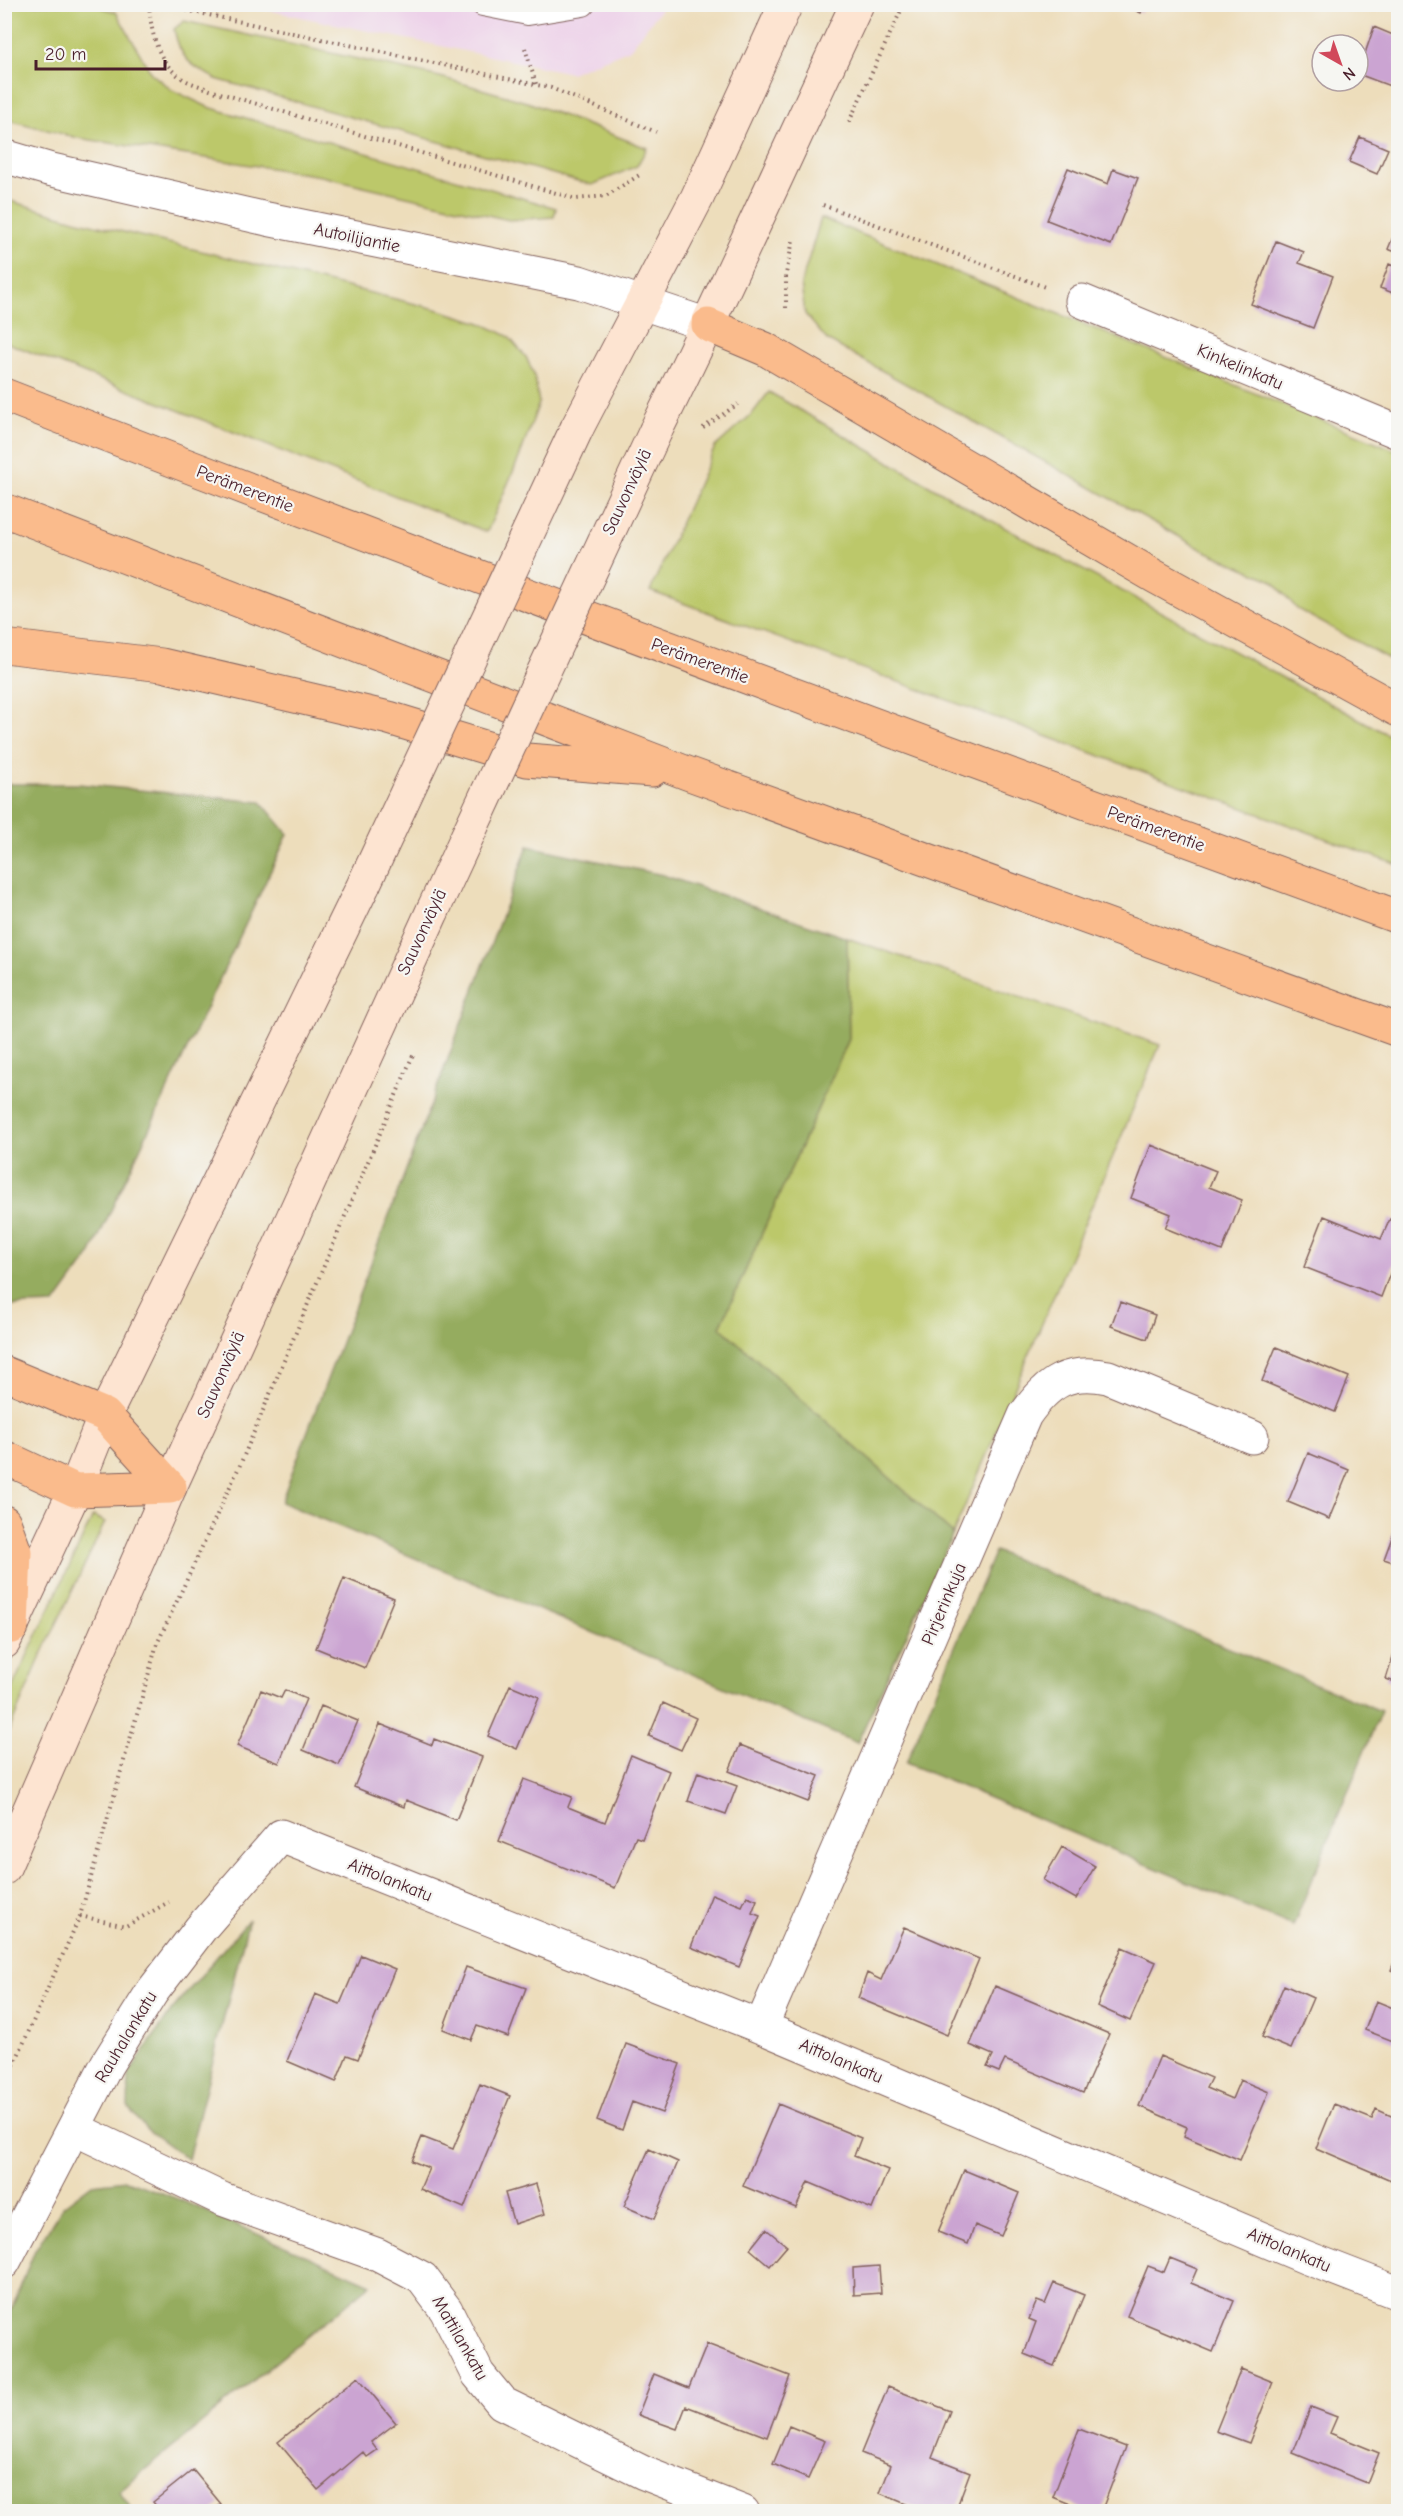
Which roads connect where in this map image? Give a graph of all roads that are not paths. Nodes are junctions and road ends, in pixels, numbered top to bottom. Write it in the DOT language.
graph roads {
  1 [pos="483,4"];
  2 [pos="583,4"];
  3 [pos="786,4"];
  4 [pos="857,4"];
  5 [pos="4,156"];
  6 [pos="1082,301"];
  7 [pos="644,302"];
  8 [pos="708,325"];
  9 [pos="4,396"];
  10 [pos="1398,432"];
  11 [pos="4,510"];
  12 [pos="4,646"];
  13 [pos="1398,710"];
  14 [pos="687,773"];
  15 [pos="1398,917"];
  16 [pos="1398,1030"];
  17 [pos="4,1373"];
  18 [pos="105,1415"];
  19 [pos="1252,1437"];
  20 [pos="4,1457"];
  21 [pos="170,1487"];
  22 [pos="75,1490"];
  23 [pos="4,1522"];
  24 [pos="8,1635"];
  25 [pos="281,1836"];
  26 [pos="4,1868"];
  27 [pos="761,2027"];
  28 [pos="75,2129"];
  29 [pos="4,2262"];
  30 [pos="1398,2293"];
  31 [pos="743,2511"];
  1 -- 2 [label="lane"];
  3 -- 7 [label="main road"];
  4 -- 8 [label="main road, Sauvonväylä"];
  5 -- 7 [label="street, Autoilijantie"];
  6 -- 10 [label="street, Kinkelinkatu"];
  7 -- 8 [label="street, Autoilijantie"];
  7 -- 18 [label="main road, bridge"];
  8 -- 13 [label="highway"];
  8 -- 21 [label="main road, Sauvonväylä, bridge"];
  9 -- 15 [label="highway, Perämerentie"];
  11 -- 14 [label="highway"];
  12 -- 14 [label="highway"];
  14 -- 16 [label="highway"];
  17 -- 18 [label="highway"];
  18 -- 21 [label="highway"];
  18 -- 22 [label="main road"];
  19 -- 27 [label="street, Pirjerinkuja"];
  20 -- 22 [label="highway"];
  21 -- 22 [label="highway"];
  21 -- 26 [label="main road, Sauvonväylä"];
  22 -- 24 [label="main road"];
  23 -- 24 [label="highway"];
  25 -- 27 [label="street, Aittolankatu"];
  25 -- 28 [label="street, Rauhalankatu"];
  27 -- 30 [label="street, Aittolankatu"];
  28 -- 29 [label="street, Rauhalankatu"];
  28 -- 31 [label="street, Mattilankatu"];
}
